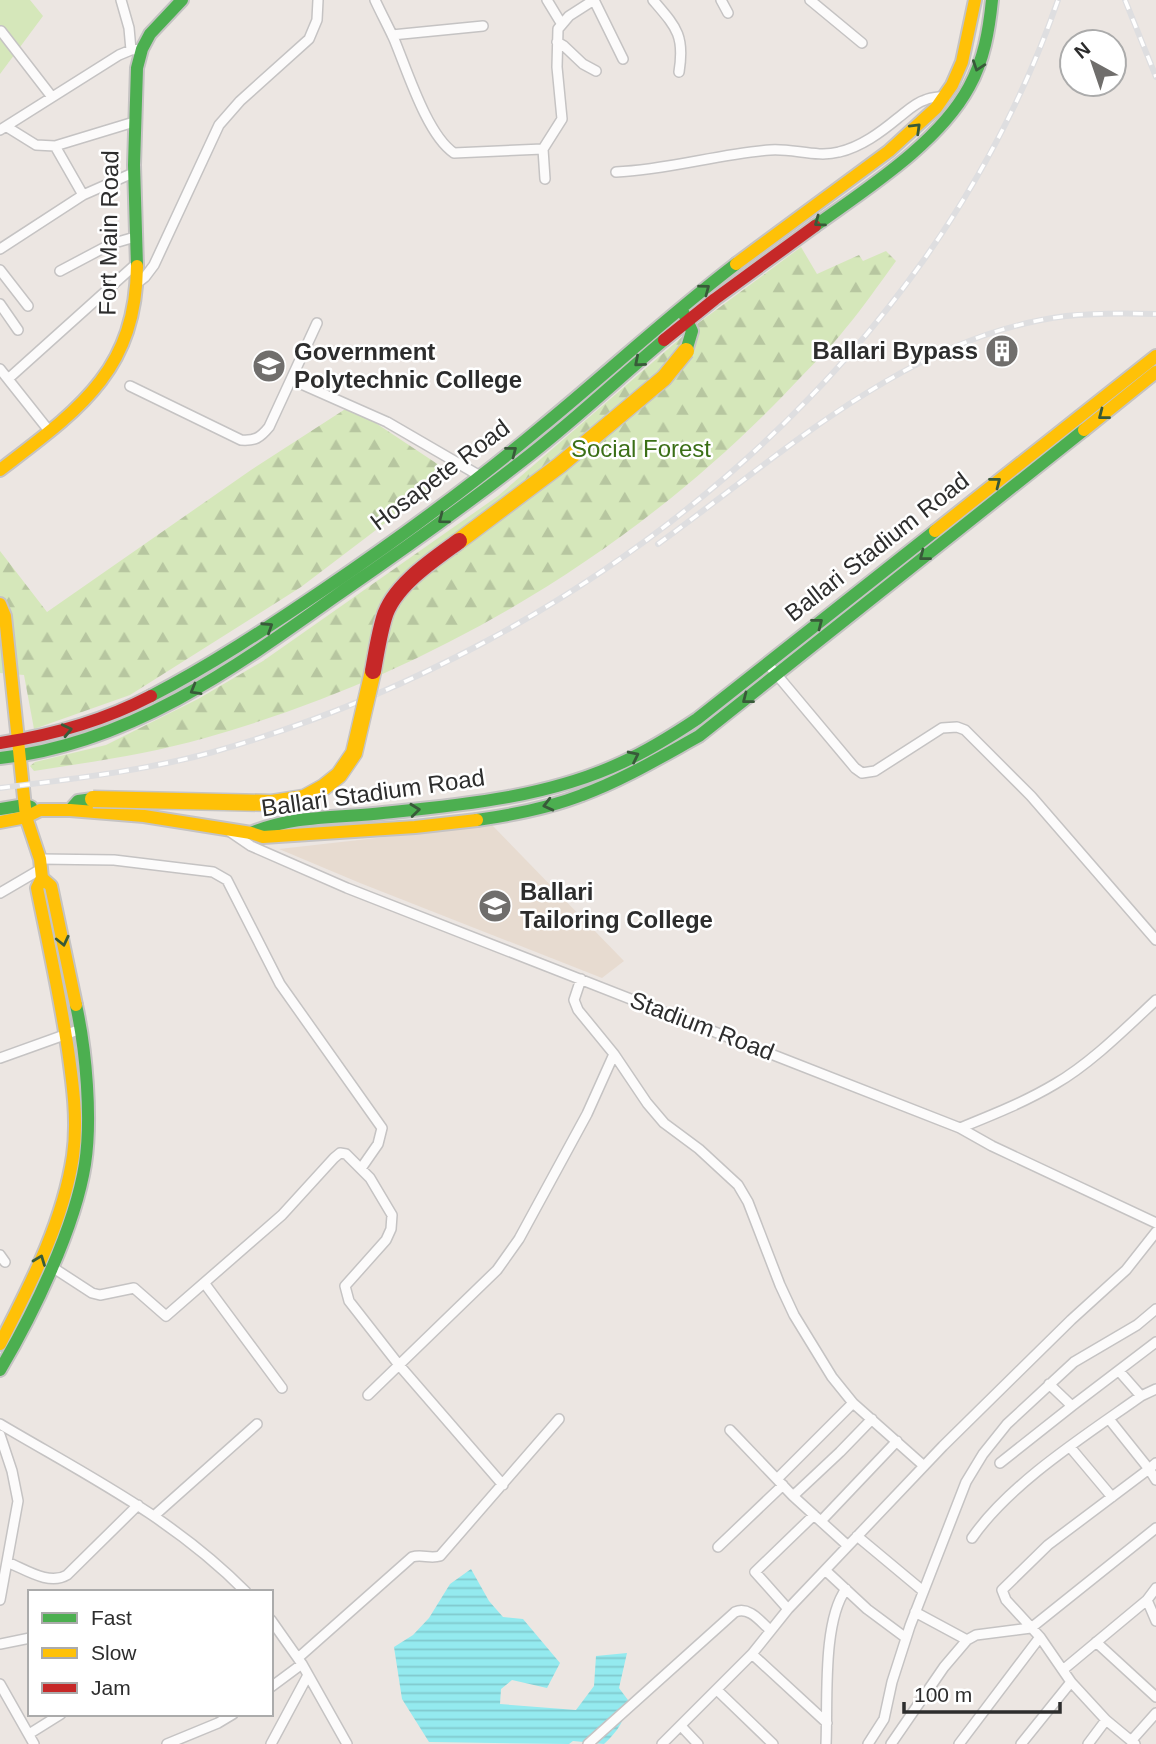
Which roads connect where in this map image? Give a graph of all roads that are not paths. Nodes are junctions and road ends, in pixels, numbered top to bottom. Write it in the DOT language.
graph roads {
  1 [pos="121,0"];
  2 [pos="182,0"];
  3 [pos="318,0"];
  4 [pos="375,0"];
  5 [pos="547,0"];
  6 [pos="594,0"];
  7 [pos="653,0"];
  8 [pos="721,0"];
  9 [pos="810,0"];
  10 [pos="975,0"];
  11 [pos="992,0"];
  12 [pos="728,13"];
  13 [pos="561,23"];
  14 [pos="484,26"];
  15 [pos="1,31"];
  16 [pos="392,35"];
  17 [pos="557,42"];
  18 [pos="862,43"];
  19 [pos="137,49"];
  20 [pos="623,59"];
  21 [pos="596,71"];
  22 [pos="679,72"];
  23 [pos="946,96"];
  24 [pos="52,97"];
  25 [pos="134,122"];
  26 [pos="3,128"];
  27 [pos="55,146"];
  28 [pos="543,149"];
  29 [pos="616,172"];
  30 [pos="133,173"];
  31 [pos="545,179"];
  32 [pos="83,195"];
  33 [pos="135,237"];
  34 [pos="0,248"];
  35 [pos="136,264"];
  36 [pos="0,270"];
  37 [pos="61,271"];
  38 [pos="136,284"];
  39 [pos="0,304"];
  40 [pos="28,306"];
  41 [pos="684,314"];
  42 [pos="317,323"];
  43 [pos="18,330"];
  44 [pos="1156,356"];
  45 [pos="0,369"];
  46 [pos="1156,372"];
  47 [pos="8,379"];
  48 [pos="292,380"];
  49 [pos="1135,381"];
  50 [pos="130,386"];
  51 [pos="50,432"];
  52 [pos="0,469"];
  53 [pos="480,476"];
  54 [pos="0,604"];
  55 [pos="772,669"];
  56 [pos="0,743"];
  57 [pos="19,748"];
  58 [pos="0,758"];
  59 [pos="0,809"];
  60 [pos="70,810"];
  61 [pos="21,815"];
  62 [pos="229,831"];
  63 [pos="41,869"];
  64 [pos="0,893"];
  65 [pos="1156,940"];
  66 [pos="580,982"];
  67 [pos="1156,1000"];
  68 [pos="74,1032"];
  69 [pos="614,1054"];
  70 [pos="0,1058"];
  71 [pos="960,1128"];
  72 [pos="362,1167"];
  73 [pos="61,1223"];
  74 [pos="1156,1223"];
  75 [pos="1156,1232"];
  76 [pos="52,1267"];
  77 [pos="205,1284"];
  78 [pos="1156,1309"];
  79 [pos="1156,1342"];
  80 [pos="0,1344"];
  81 [pos="399,1365"];
  82 [pos="0,1370"];
  83 [pos="1119,1371"];
  84 [pos="1049,1384"];
  85 [pos="282,1388"];
  86 [pos="1156,1389"];
  87 [pos="368,1395"];
  88 [pos="1141,1396"];
  89 [pos="853,1403"];
  90 [pos="1072,1406"];
  91 [pos="559,1419"];
  92 [pos="872,1419"];
  93 [pos="1109,1419"];
  94 [pos="0,1424"];
  95 [pos="257,1424"];
  96 [pos="730,1430"];
  97 [pos="0,1435"];
  98 [pos="897,1441"];
  99 [pos="1070,1447"];
  100 [pos="1000,1463"];
  101 [pos="924,1466"];
  102 [pos="1153,1466"];
  103 [pos="1156,1480"];
  104 [pos="780,1482"];
  105 [pos="503,1485"];
  106 [pos="793,1496"];
  107 [pos="1112,1497"];
  108 [pos="138,1505"];
  109 [pos="155,1515"];
  110 [pos="818,1518"];
  111 [pos="1156,1528"];
  112 [pos="857,1536"];
  113 [pos="972,1538"];
  114 [pos="847,1545"];
  115 [pos="718,1547"];
  116 [pos="7,1562"];
  117 [pos="825,1570"];
  118 [pos="1156,1588"];
  119 [pos="244,1590"];
  120 [pos="846,1590"];
  121 [pos="923,1591"];
  122 [pos="0,1600"];
  123 [pos="1147,1600"];
  124 [pos="788,1609"];
  125 [pos="915,1612"];
  126 [pos="1156,1621"];
  127 [pos="273,1623"];
  128 [pos="1031,1628"];
  129 [pos="770,1630"];
  130 [pos="1040,1637"];
  131 [pos="28,1638"];
  132 [pos="906,1638"];
  133 [pos="968,1640"];
  134 [pos="1096,1642"];
  135 [pos="0,1644"];
  136 [pos="752,1654"];
  137 [pos="300,1661"];
  138 [pos="1063,1670"];
  139 [pos="308,1675"];
  140 [pos="1071,1682"];
  141 [pos="0,1684"];
  142 [pos="273,1685"];
  143 [pos="717,1690"];
  144 [pos="1156,1697"];
  145 [pos="1156,1713"];
  146 [pos="58,1716"];
  147 [pos="230,1716"];
  148 [pos="1106,1720"];
  149 [pos="827,1723"];
  150 [pos="681,1726"];
  151 [pos="29,1734"];
  152 [pos="1133,1742"];
  153 [pos="34,1744"];
  154 [pos="167,1744"];
  155 [pos="271,1744"];
  156 [pos="347,1744"];
  157 [pos="589,1744"];
  158 [pos="662,1744"];
  159 [pos="698,1744"];
  160 [pos="773,1744"];
  161 [pos="826,1744"];
  162 [pos="868,1744"];
  163 [pos="891,1744"];
  164 [pos="958,1744"];
  165 [pos="1021,1744"];
  166 [pos="1088,1744"];
  1 -- 19 [label="street"];
  2 -- 19 [label="main road, Fort Main Road"];
  3 -- 38 [label="street"];
  4 -- 16 [label="street"];
  5 -- 13 [label="street"];
  6 -- 13 [label="street"];
  6 -- 20 [label="street"];
  7 -- 22 [label="street"];
  8 -- 12 [label="street"];
  9 -- 18 [label="street"];
  10 -- 23 [label="main road, Hosapete Road"];
  11 -- 41 [label="main road, Hosapete Road, one-way"];
  13 -- 17 [label="street"];
  14 -- 16 [label="street"];
  15 -- 24 [label="street"];
  16 -- 28 [label="street"];
  17 -- 21 [label="street"];
  17 -- 28 [label="street"];
  19 -- 24 [label="street"];
  19 -- 25 [label="main road, Fort Main Road"];
  23 -- 29 [label="street"];
  41 -- 23 [label="main road, Hosapete Road, one-way"];
  24 -- 26 [label="street"];
  25 -- 27 [label="street"];
  25 -- 30 [label="main road, Fort Main Road"];
  26 -- 27 [label="street"];
  27 -- 32 [label="street"];
  28 -- 31 [label="street"];
  30 -- 32 [label="street"];
  30 -- 33 [label="main road, Fort Main Road"];
  32 -- 34 [label="street"];
  33 -- 35 [label="main road, Fort Main Road"];
  33 -- 37 [label="street"];
  35 -- 38 [label="main road, Fort Main Road"];
  35 -- 47 [label="street"];
  36 -- 40 [label="street"];
  38 -- 51 [label="main road, Fort Main Road"];
  39 -- 43 [label="street"];
  53 -- 41 [label="main road, Hosapete Road, one-way"];
  41 -- 57 [label="main road, Hosapete Road, one-way"];
  41 -- 60 [label="main road, bridge"];
  42 -- 48 [label="street"];
  44 -- 49 [label="main road, Ballari Stadium Road"];
  45 -- 47 [label="street"];
  46 -- 49 [label="main road, Ballari Stadium Road"];
  47 -- 51 [label="street"];
  48 -- 50 [label="street"];
  48 -- 53 [label="street"];
  49 -- 55 [label="main road, Ballari Stadium Road"];
  51 -- 52 [label="main road, Fort Main Road"];
  57 -- 53 [label="main road, Hosapete Road, one-way"];
  54 -- 57 [label="main road"];
  55 -- 62 [label="main road, Ballari Stadium Road"];
  55 -- 65 [label="street"];
  56 -- 57 [label="main road, Hosapete Road"];
  57 -- 58 [label="main road, Hosapete Road"];
  57 -- 61 [label="main road"];
  59 -- 61 [label="main road, Ballari Stadium Road"];
  60 -- 61 [label="main road, Ballari Stadium Road"];
  60 -- 62 [label="main road, Ballari Stadium Road"];
  61 -- 63 [label="main road"];
  62 -- 66 [label="street, Stadium Road"];
  63 -- 64 [label="street"];
  63 -- 68 [label="main road"];
  63 -- 72 [label="street"];
  66 -- 69 [label="street"];
  66 -- 71 [label="street, Stadium Road"];
  67 -- 71 [label="street"];
  68 -- 70 [label="street"];
  68 -- 73 [label="main road"];
  69 -- 81 [label="street"];
  69 -- 89 [label="street"];
  71 -- 74 [label="street, Stadium Road"];
  72 -- 77 [label="street"];
  72 -- 81 [label="street"];
  73 -- 76 [label="main road"];
  80 -- 73 [label="main road, one-way"];
  75 -- 101 [label="street"];
  76 -- 77 [label="street"];
  76 -- 82 [label="main road"];
  77 -- 85 [label="street"];
  78 -- 84 [label="street"];
  79 -- 83 [label="street"];
  81 -- 87 [label="street"];
  81 -- 105 [label="street"];
  83 -- 88 [label="street"];
  83 -- 90 [label="street"];
  84 -- 90 [label="street"];
  84 -- 121 [label="street"];
  86 -- 88 [label="street"];
  88 -- 93 [label="street"];
  89 -- 92 [label="street"];
  89 -- 104 [label="street"];
  90 -- 100 [label="street"];
  91 -- 105 [label="street"];
  92 -- 98 [label="street"];
  92 -- 106 [label="street"];
  93 -- 99 [label="street"];
  93 -- 102 [label="street"];
  94 -- 108 [label="street"];
  95 -- 109 [label="street"];
  96 -- 104 [label="street"];
  97 -- 116 [label="street"];
  98 -- 101 [label="street"];
  98 -- 110 [label="street"];
  99 -- 107 [label="street"];
  99 -- 113 [label="street"];
  101 -- 112 [label="street"];
  102 -- 103 [label="street"];
  102 -- 107 [label="street"];
  104 -- 106 [label="street"];
  104 -- 115 [label="street"];
  105 -- 137 [label="street"];
  106 -- 110 [label="street"];
  107 -- 128 [label="street"];
  108 -- 109 [label="street"];
  108 -- 116 [label="street"];
  109 -- 119 [label="street"];
  110 -- 114 [label="street"];
  110 -- 124 [label="street"];
  111 -- 128 [label="street"];
  112 -- 114 [label="street"];
  112 -- 121 [label="street"];
  114 -- 117 [label="street"];
  116 -- 122 [label="street"];
  117 -- 120 [label="street"];
  117 -- 124 [label="street"];
  118 -- 123 [label="street"];
  120 -- 132 [label="street"];
  120 -- 149 [label="street"];
  121 -- 125 [label="street"];
  123 -- 126 [label="street"];
  123 -- 134 [label="street"];
  124 -- 129 [label="street"];
  125 -- 132 [label="street"];
  125 -- 133 [label="street"];
  127 -- 137 [label="street"];
  128 -- 130 [label="street"];
  128 -- 133 [label="street"];
  129 -- 136 [label="street"];
  129 -- 157 [label="street"];
  130 -- 138 [label="street"];
  130 -- 164 [label="street"];
  131 -- 135 [label="street"];
  132 -- 162 [label="street"];
  133 -- 163 [label="street"];
  134 -- 138 [label="street"];
  134 -- 144 [label="street"];
  136 -- 143 [label="street"];
  136 -- 149 [label="street"];
  137 -- 139 [label="street"];
  137 -- 142 [label="street"];
  138 -- 140 [label="street"];
  139 -- 155 [label="street"];
  139 -- 156 [label="street"];
  140 -- 148 [label="street"];
  140 -- 165 [label="street"];
  141 -- 151 [label="street"];
  143 -- 150 [label="street"];
  143 -- 160 [label="street"];
  145 -- 152 [label="street"];
  146 -- 151 [label="street"];
  147 -- 154 [label="street"];
  148 -- 152 [label="street"];
  148 -- 166 [label="street"];
  149 -- 161 [label="street"];
  150 -- 158 [label="street"];
  150 -- 159 [label="street"];
  151 -- 153 [label="street"];
}
